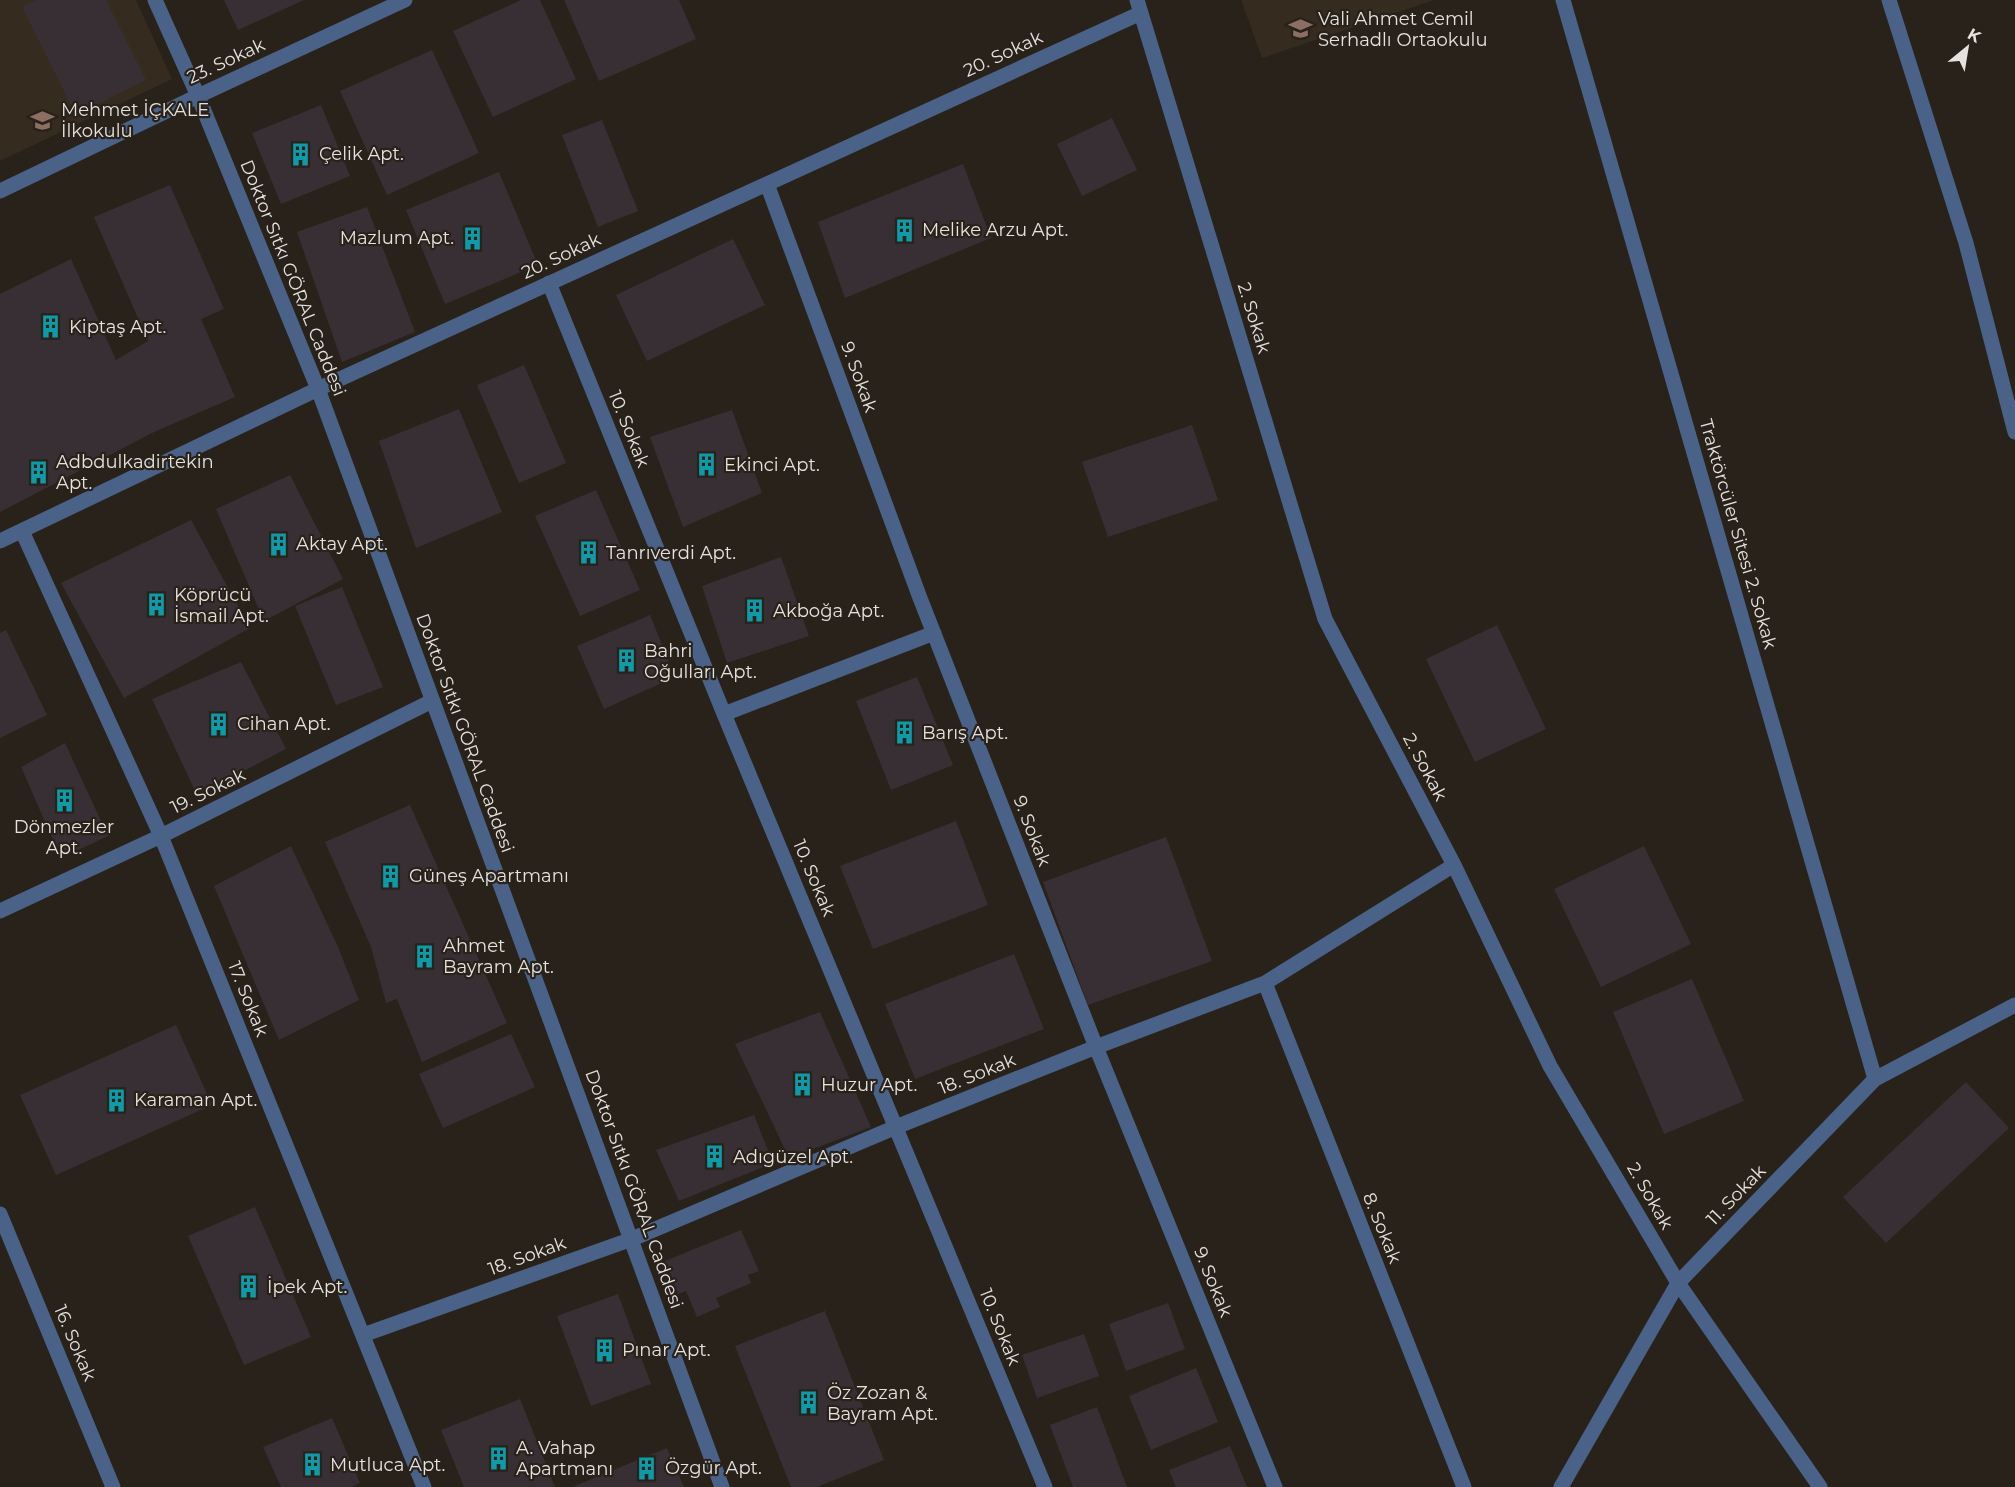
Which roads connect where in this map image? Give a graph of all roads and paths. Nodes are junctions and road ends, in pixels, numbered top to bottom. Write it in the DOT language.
graph roads {
  1 [pos="155,0"];
  2 [pos="405,0"];
  3 [pos="1563,0"];
  4 [pos="1888,0"];
  5 [pos="1139,6"];
  6 [pos="198,96"];
  7 [pos="767,184"];
  8 [pos="0,191"];
  9 [pos="549,283"];
  10 [pos="318,389"];
  11 [pos="2015,432"];
  12 [pos="22,531"];
  13 [pos="0,542"];
  14 [pos="934,633"];
  15 [pos="432,701"];
  16 [pos="724,714"];
  17 [pos="161,836"];
  18 [pos="1454,865"];
  19 [pos="0,911"];
  20 [pos="1265,983"];
  21 [pos="2015,1005"];
  22 [pos="1096,1047"];
  23 [pos="1875,1078"];
  24 [pos="896,1127"];
  25 [pos="0,1214"];
  26 [pos="632,1239"];
  27 [pos="1678,1283"];
  28 [pos="363,1335"];
  29 [pos="114,1487"];
  30 [pos="424,1487"];
  31 [pos="722,1487"];
  32 [pos="1045,1487"];
  33 [pos="1275,1487"];
  34 [pos="1464,1487"];
  35 [pos="1561,1487"];
  36 [pos="1820,1487"];
  1 -- 6 [label="street, Doktor Sıtkı GÖRAL Caddesi"];
  2 -- 6 [label="street, 23. Sokak"];
  3 -- 23 [label="street, Traktörcüler Sitesi 2. Sokak"];
  4 -- 11 [label="street"];
  5 -- 7 [label="street, 20. Sokak"];
  5 -- 18 [label="street, 2. Sokak"];
  6 -- 8 [label="street, 23. Sokak"];
  6 -- 10 [label="street, Doktor Sıtkı GÖRAL Caddesi"];
  7 -- 9 [label="street, 20. Sokak"];
  7 -- 14 [label="street, 9. Sokak"];
  9 -- 10 [label="street, 20. Sokak"];
  9 -- 16 [label="street, 10. Sokak"];
  10 -- 12 [label="street, 20. Sokak"];
  10 -- 15 [label="street, Doktor Sıtkı GÖRAL Caddesi"];
  12 -- 13 [label="street, 20. Sokak"];
  12 -- 17 [label="street, 17. Sokak"];
  14 -- 16 [label="street"];
  14 -- 22 [label="street, 9. Sokak"];
  15 -- 17 [label="street, 19. Sokak"];
  15 -- 26 [label="street, Doktor Sıtkı GÖRAL Caddesi"];
  16 -- 24 [label="street, 10. Sokak"];
  17 -- 19 [label="street, 19. Sokak"];
  17 -- 28 [label="street, 17. Sokak"];
  18 -- 20 [label="street, 18. Sokak"];
  18 -- 27 [label="street, 2. Sokak"];
  20 -- 22 [label="street, 18. Sokak"];
  20 -- 34 [label="street, 8. Sokak"];
  21 -- 23 [label="street, 11. Sokak"];
  22 -- 24 [label="street, 18. Sokak"];
  22 -- 33 [label="street, 9. Sokak"];
  23 -- 27 [label="street, 11. Sokak"];
  24 -- 26 [label="street, 18. Sokak"];
  24 -- 32 [label="street, 10. Sokak"];
  25 -- 29 [label="street, 16. Sokak"];
  26 -- 28 [label="street, 18. Sokak"];
  26 -- 31 [label="street, Doktor Sıtkı GÖRAL Caddesi"];
  27 -- 35 [label="street, 11. Sokak"];
  27 -- 36 [label="street, 2. Sokak"];
  28 -- 30 [label="street, 17. Sokak"];
}
